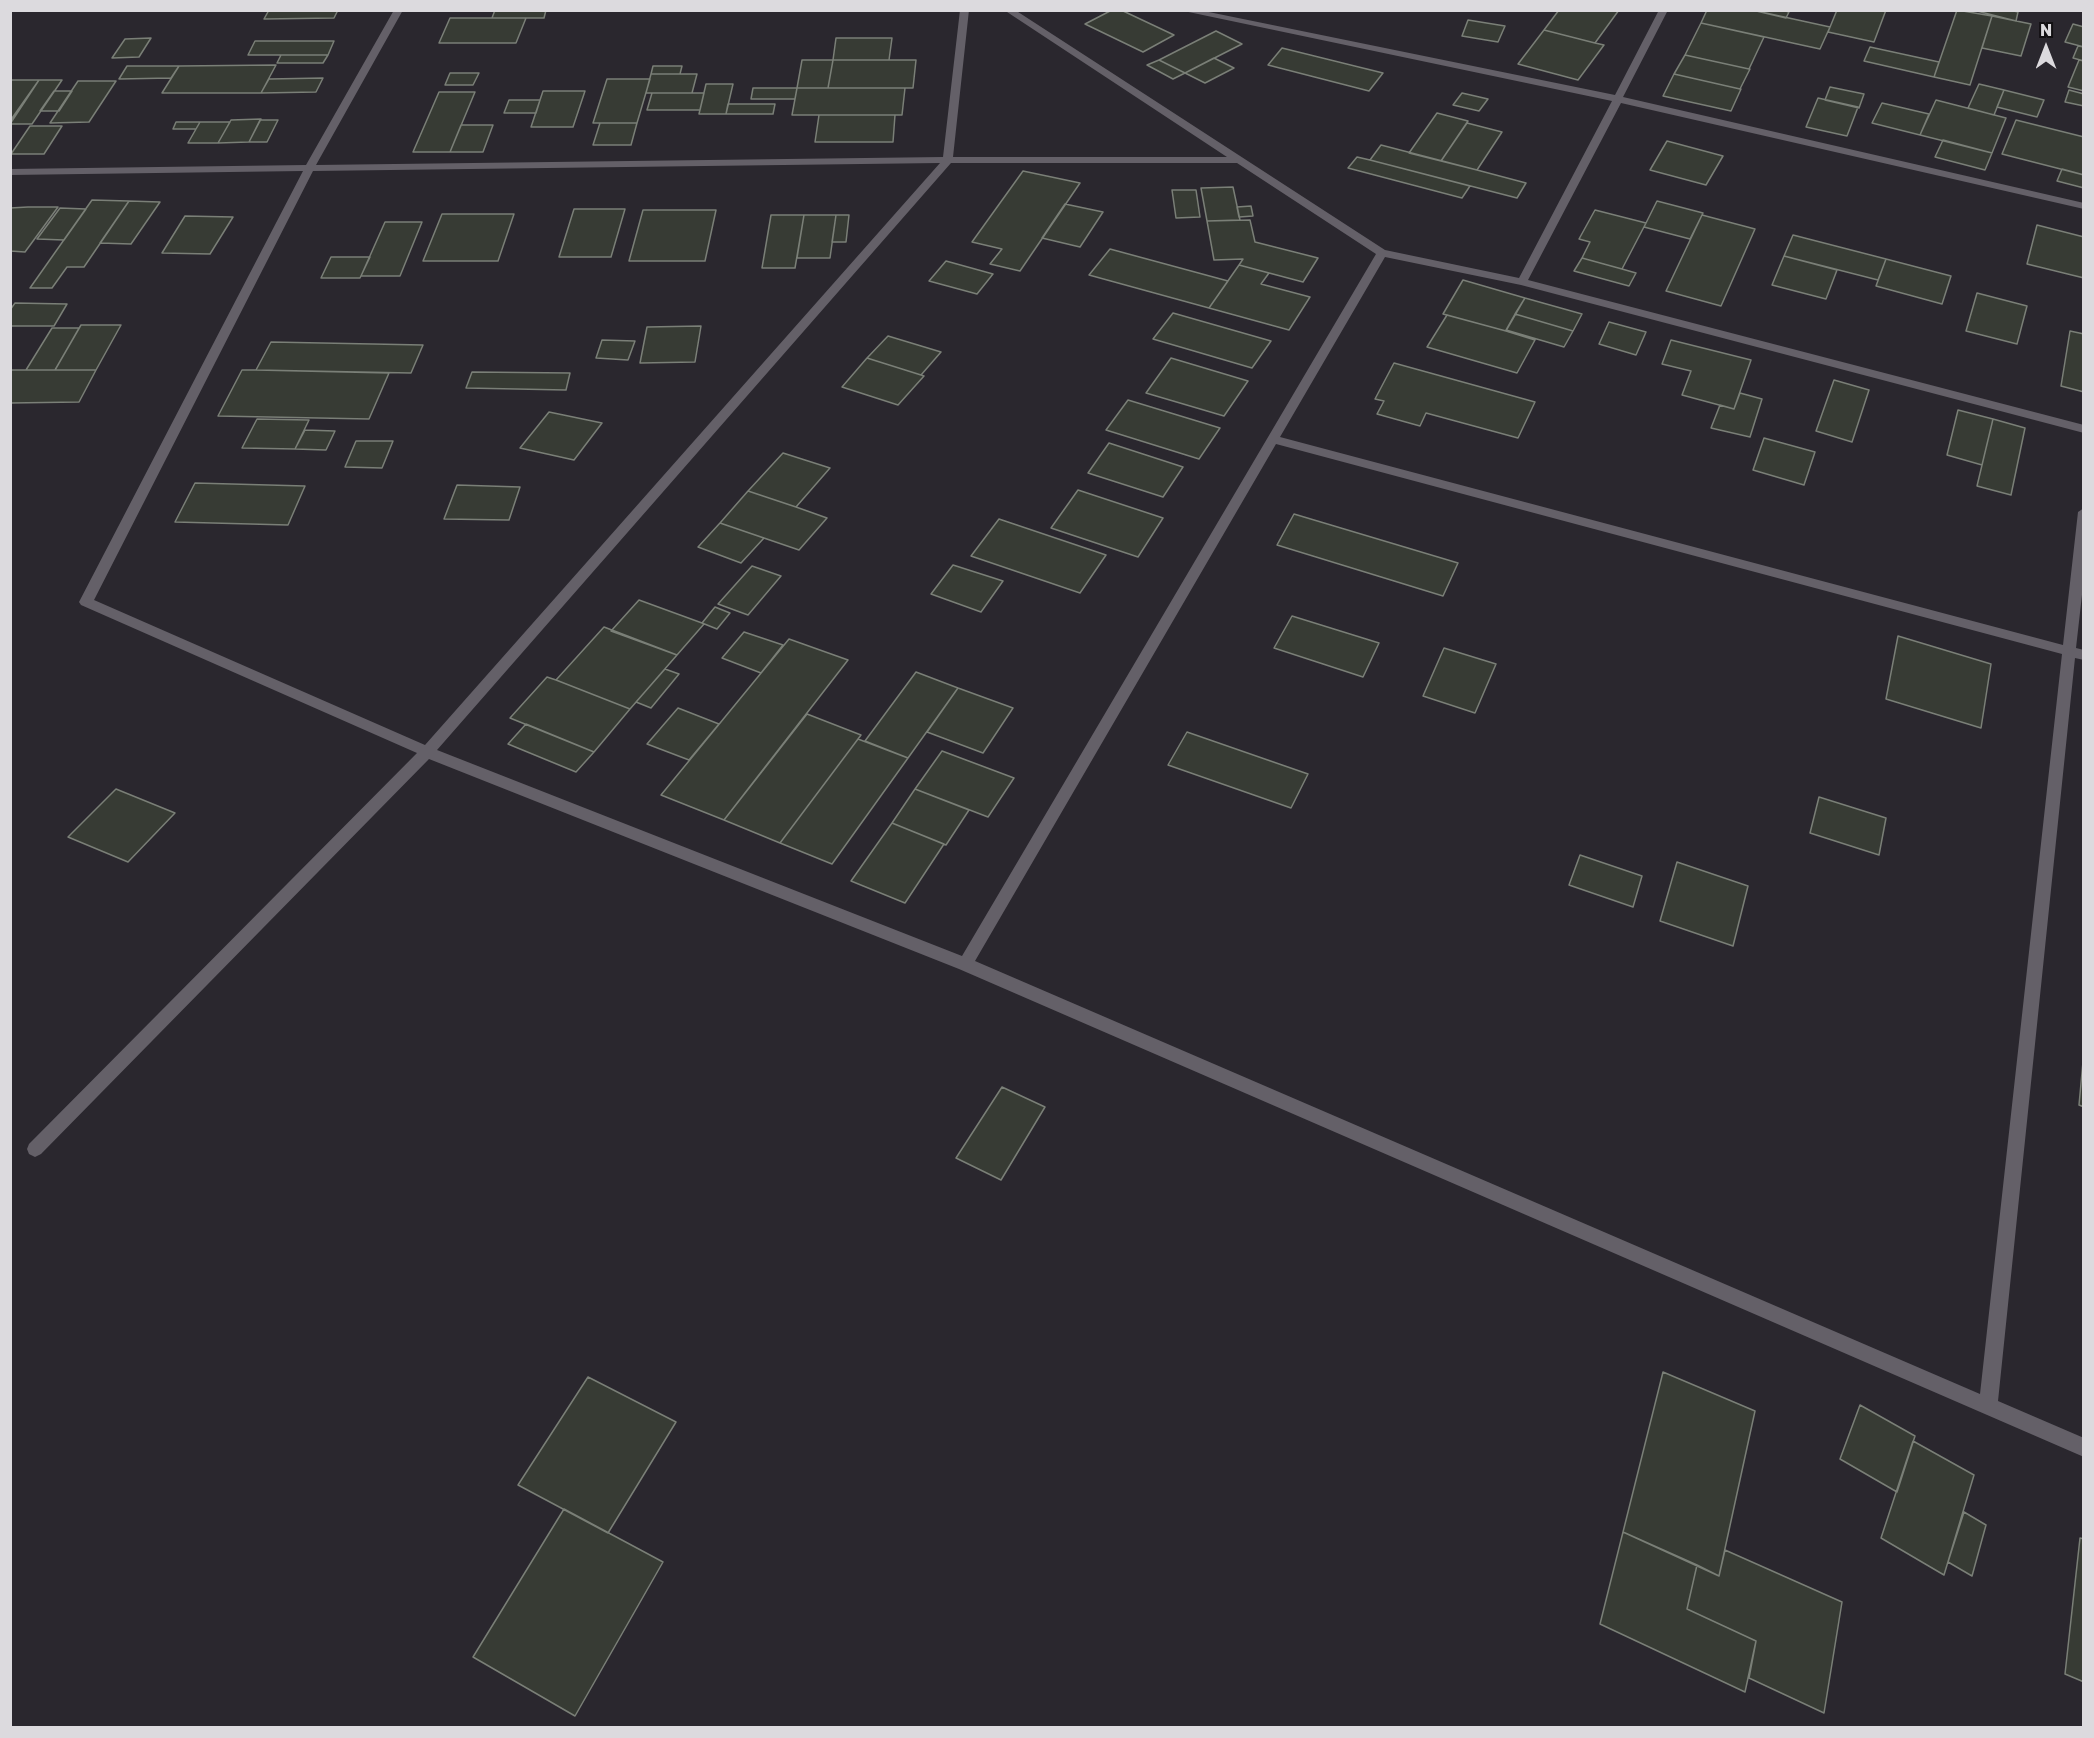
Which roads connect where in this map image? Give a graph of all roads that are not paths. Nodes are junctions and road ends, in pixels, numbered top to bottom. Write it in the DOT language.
graph roads {
  1 [pos="399,10"];
  2 [pos="964,10"];
  3 [pos="1008,10"];
  4 [pos="1183,10"];
  5 [pos="1664,10"];
  6 [pos="1618,99"];
  7 [pos="948,160"];
  8 [pos="1239,160"];
  9 [pos="309,169"];
  10 [pos="10,172"];
  11 [pos="2084,206"];
  12 [pos="1382,253"];
  13 [pos="1522,282"];
  14 [pos="2084,429"];
  15 [pos="1272,439"];
  16 [pos="2084,512"];
  17 [pos="2077,653"];
  18 [pos="427,752"];
  19 [pos="965,964"];
  20 [pos="35,1149"];
  21 [pos="1988,1406"];
  22 [pos="2084,1448"];
  1 -- 9 [label="street"];
  2 -- 7 [label="street"];
  3 -- 8 [label="street"];
  4 -- 6 [label="street"];
  5 -- 6 [label="street"];
  6 -- 11 [label="street"];
  6 -- 13 [label="street"];
  7 -- 8 [label="street"];
  7 -- 9 [label="street"];
  7 -- 18 [label="street"];
  8 -- 12 [label="street"];
  9 -- 10 [label="street"];
  9 -- 18 [label="street"];
  12 -- 13 [label="street"];
  12 -- 15 [label="street"];
  13 -- 14 [label="street"];
  15 -- 17 [label="street"];
  15 -- 19 [label="street"];
  16 -- 17 [label="street"];
  17 -- 21 [label="street"];
  18 -- 19 [label="street"];
  18 -- 20 [label="street"];
  19 -- 21 [label="street"];
  21 -- 22 [label="street"];
}
